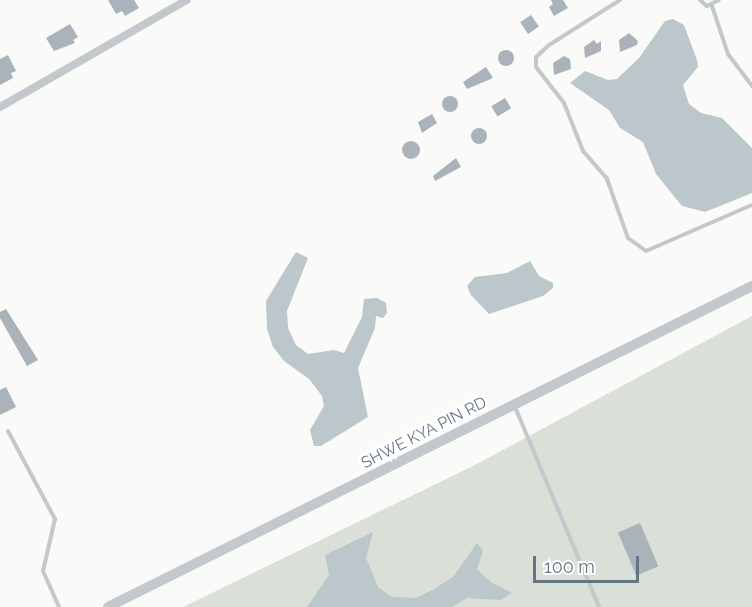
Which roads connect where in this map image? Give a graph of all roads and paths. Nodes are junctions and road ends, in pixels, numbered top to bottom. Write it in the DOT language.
graph roads {
  1 [pos="187,0"];
  2 [pos="620,0"];
  3 [pos="700,0"];
  4 [pos="719,0"];
  5 [pos="712,6"];
  6 [pos="752,87"];
  7 [pos="0,107"];
  8 [pos="752,205"];
  9 [pos="752,286"];
  10 [pos="513,404"];
  11 [pos="8,431"];
  12 [pos="128,603"];
  13 [pos="59,607"];
  14 [pos="108,607"];
  15 [pos="599,607"];
  1 -- 7 [label="street"];
  2 -- 8 [label="lane"];
  3 -- 5 [label="lane"];
  4 -- 5 [label="lane"];
  5 -- 6 [label="lane"];
  9 -- 10 [label="street, SHWE KYA PIN RD"];
  10 -- 12 [label="street, SHWE KYA PIN RD"];
  10 -- 15 [label="lane"];
  11 -- 13 [label="lane"];
  12 -- 14 [label="street, SHWE KYA PIN RD"];
}
